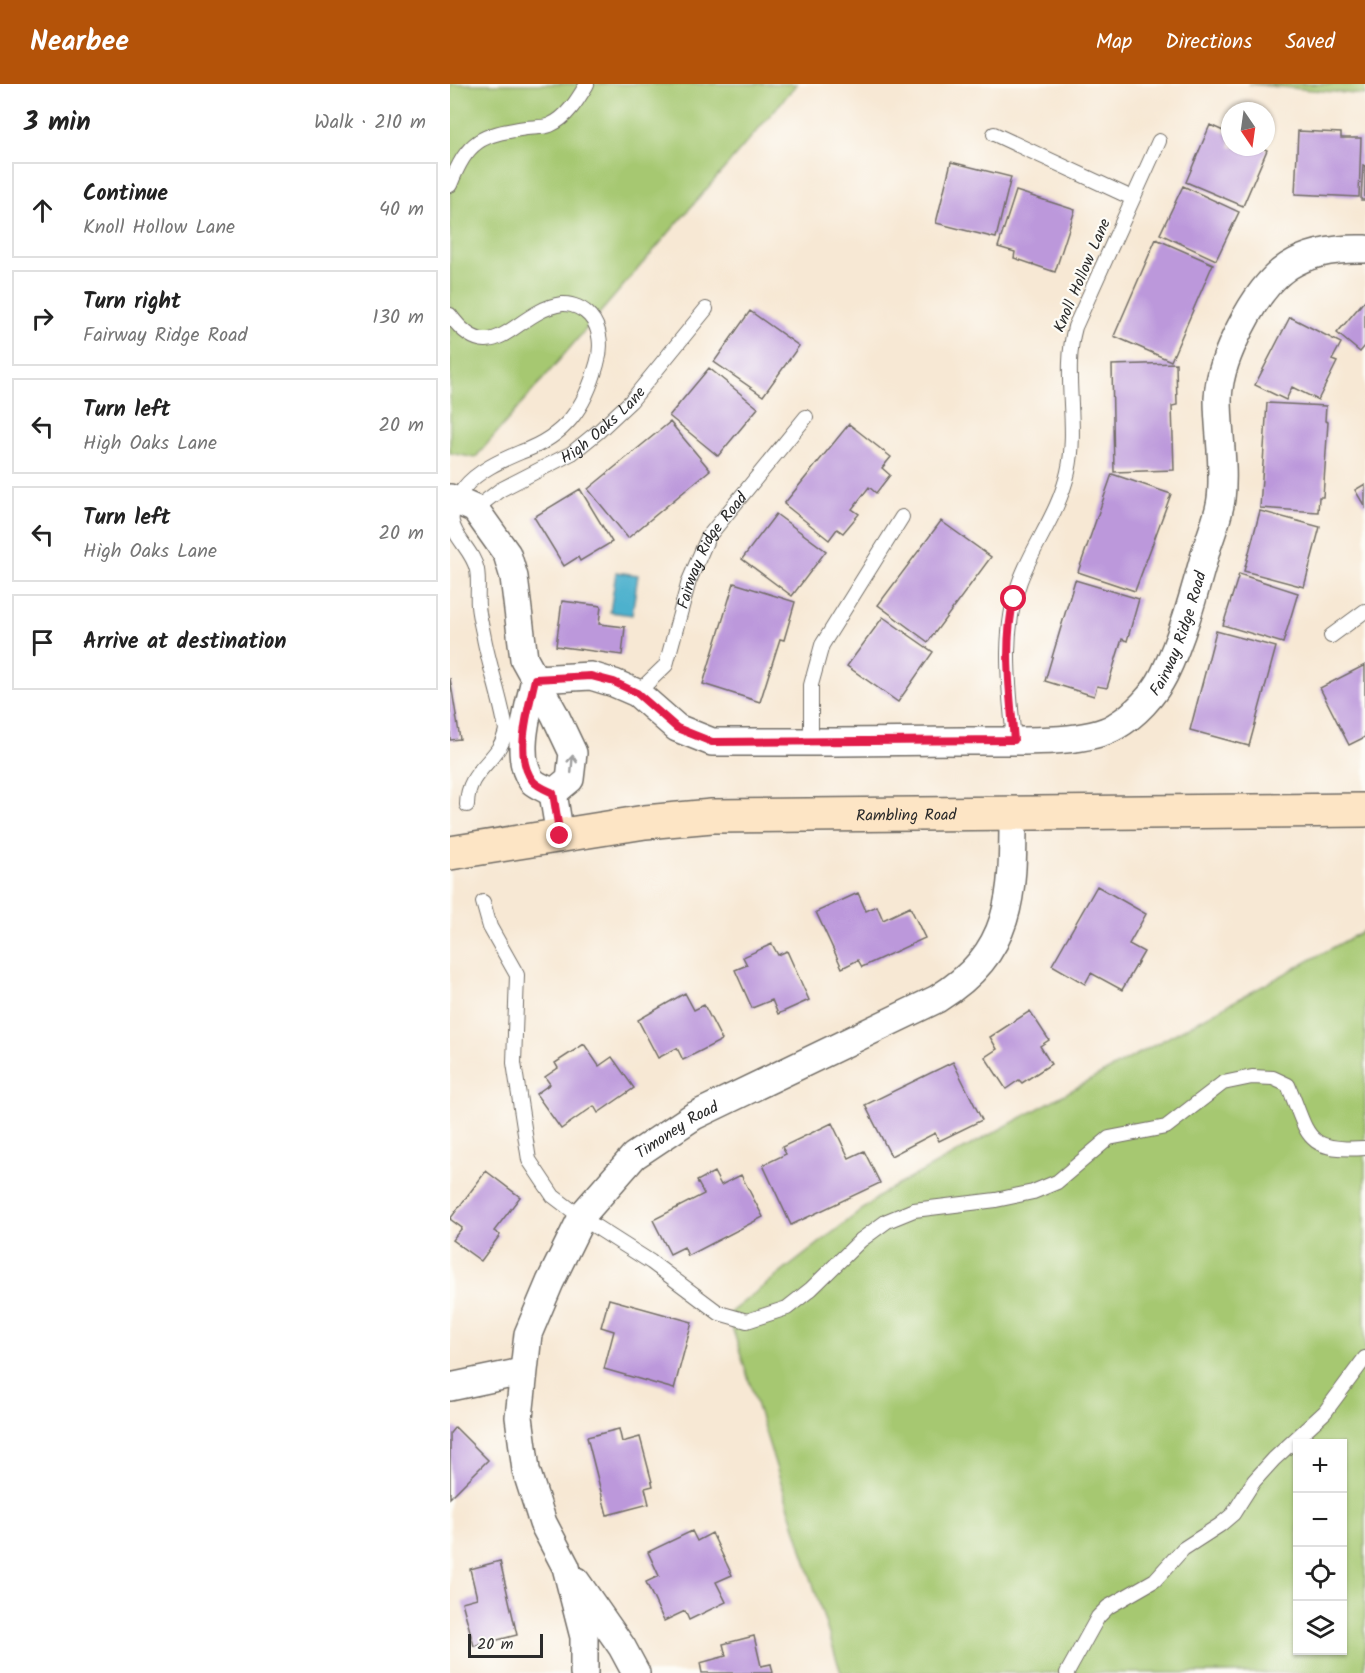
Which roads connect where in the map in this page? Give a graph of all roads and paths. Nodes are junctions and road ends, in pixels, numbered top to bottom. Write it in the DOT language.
graph roads {
  1 [pos="587,84"];
  2 [pos="994,134"];
  3 [pos="1159,141"];
  4 [pos="450,185"];
  5 [pos="1132,198"];
  6 [pos="1365,249"];
  7 [pos="706,309"];
  8 [pos="450,315"];
  9 [pos="806,417"];
  10 [pos="461,503"];
  11 [pos="902,517"];
  12 [pos="1365,611"];
  13 [pos="1331,636"];
  14 [pos="535,679"];
  15 [pos="637,693"];
  16 [pos="562,730"];
  17 [pos="524,735"];
  18 [pos="1014,740"];
  19 [pos="811,742"];
  20 [pos="553,793"];
  21 [pos="467,805"];
  22 [pos="1365,810"];
  23 [pos="1013,815"];
  24 [pos="560,836"];
  25 [pos="450,853"];
  26 [pos="483,902"];
  27 [pos="1365,1148"];
  28 [pos="582,1218"];
  29 [pos="1365,1358"];
  30 [pos="522,1372"];
  31 [pos="450,1387"];
  32 [pos="566,1567"];
  33 [pos="584,1673"];
  34 [pos="636,1673"];
  35 [pos="1067,1673"];
  1 -- 4 [label="lane"];
  2 -- 5 [label="lane"];
  3 -- 5 [label="lane, Knoll Hollow Lane"];
  5 -- 18 [label="lane, Knoll Hollow Lane"];
  6 -- 18 [label="street, Fairway Ridge Road"];
  7 -- 10 [label="lane, High Oaks Lane"];
  8 -- 10 [label="lane"];
  9 -- 15 [label="lane, Fairway Ridge Road"];
  10 -- 14 [label="street"];
  10 -- 21 [label="lane"];
  11 -- 19 [label="lane"];
  12 -- 13 [label="lane"];
  14 -- 15 [label="street, Fairway Ridge Road"];
  14 -- 16 [label="street"];
  14 -- 17 [label="street"];
  15 -- 19 [label="street, Fairway Ridge Road"];
  16 -- 17 [label="street"];
  20 -- 16 [label="street, one-way"];
  17 -- 20 [label="street"];
  18 -- 19 [label="street, Fairway Ridge Road"];
  20 -- 24 [label="street"];
  22 -- 23 [label="street, Rambling Road"];
  23 -- 24 [label="street, Rambling Road"];
  23 -- 28 [label="street, Timoney Road"];
  24 -- 25 [label="street, Rambling Road"];
  26 -- 28 [label="lane"];
  27 -- 28 [label="lane"];
  28 -- 30 [label="street, Timoney Road"];
  29 -- 35 [label="lane"];
  30 -- 31 [label="street"];
  30 -- 32 [label="street, Timoney Road"];
  32 -- 33 [label="street, Timoney Road"];
  32 -- 34 [label="street, Timoney Road"];
}
